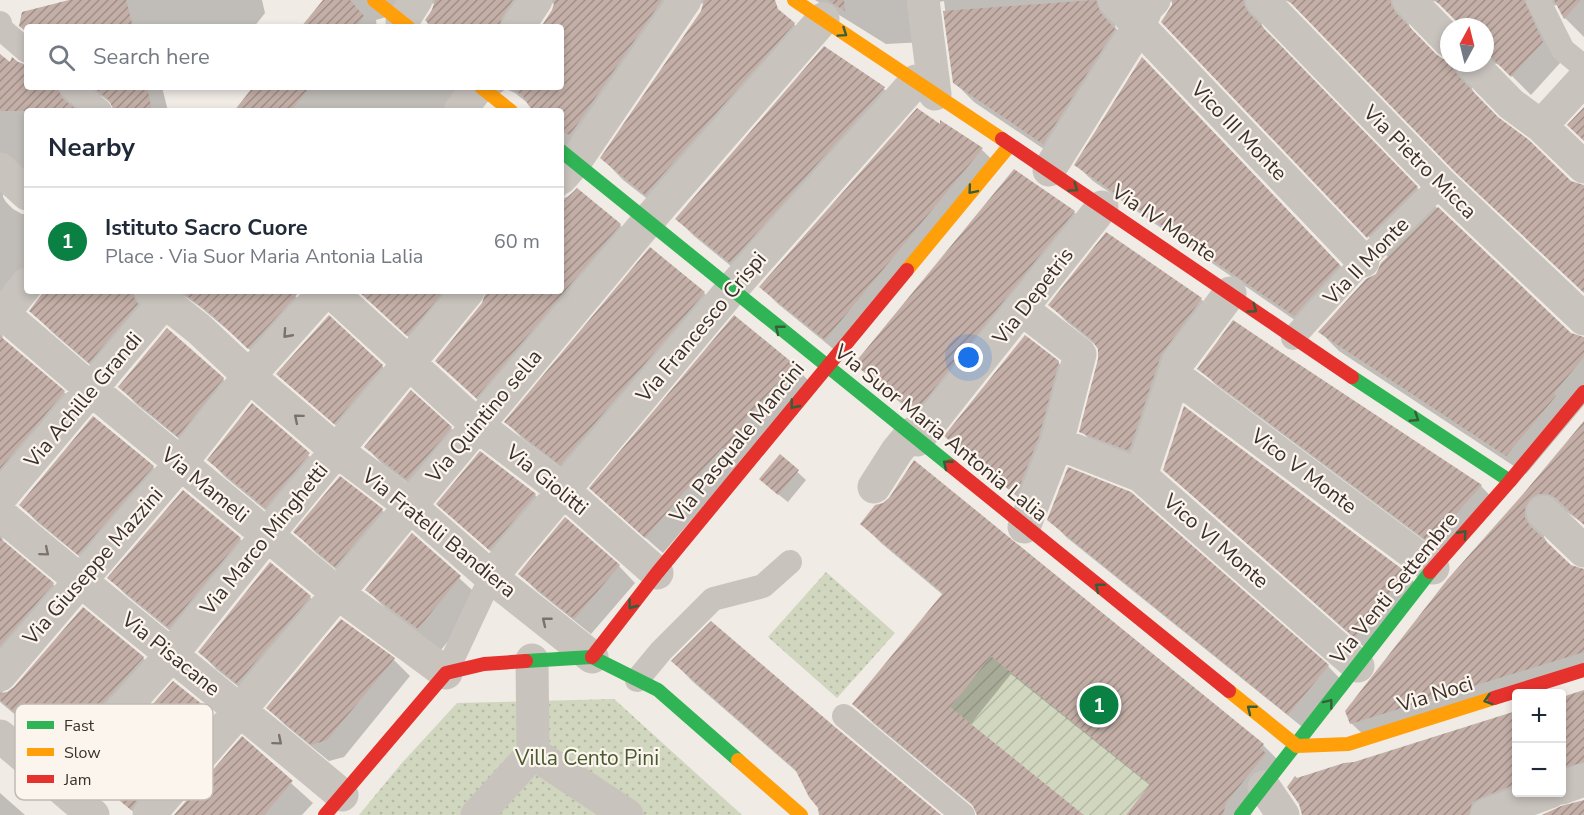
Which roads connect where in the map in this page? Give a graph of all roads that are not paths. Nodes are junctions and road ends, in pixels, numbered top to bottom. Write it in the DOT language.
graph roads {
  1 [pos="375,0"];
  2 [pos="536,0"];
  3 [pos="685,0"];
  4 [pos="794,0"];
  5 [pos="923,0"];
  6 [pos="1114,0"];
  7 [pos="1262,0"];
  8 [pos="1409,0"];
  9 [pos="1538,0"];
  10 [pos="1146,13"];
  11 [pos="408,16"];
  12 [pos="823,19"];
  13 [pos="0,23"];
  14 [pos="520,24"];
  15 [pos="1440,32"];
  16 [pos="24,48"];
  17 [pos="1584,67"];
  18 [pos="1480,72"];
  19 [pos="1584,79"];
  20 [pos="925,88"];
  21 [pos="75,90"];
  22 [pos="478,90"];
  23 [pos="484,90"];
  24 [pos="96,108"];
  25 [pos="462,108"];
  26 [pos="507,108"];
  27 [pos="1541,126"];
  28 [pos="1010,145"];
  29 [pos="566,164"];
  30 [pos="1584,167"];
  31 [pos="0,169"];
  32 [pos="1048,170"];
  33 [pos="1441,184"];
  34 [pos="24,191"];
  35 [pos="1102,207"];
  36 [pos="647,222"];
  37 [pos="1363,261"];
  38 [pos="24,287"];
  39 [pos="730,290"];
  40 [pos="1230,293"];
  41 [pos="322,294"];
  42 [pos="333,294"];
  43 [pos="466,294"];
  44 [pos="158,296"];
  45 [pos="1022,309"];
  46 [pos="1,314"];
  47 [pos="1584,319"];
  48 [pos="1293,338"];
  49 [pos="408,364"];
  50 [pos="826,366"];
  51 [pos="1174,375"];
  52 [pos="249,376"];
  53 [pos="92,390"];
  54 [pos="1584,392"];
  55 [pos="477,425"];
  56 [pos="914,437"];
  57 [pos="1057,443"];
  58 [pos="336,450"];
  59 [pos="180,464"];
  60 [pos="1142,476"];
  61 [pos="1510,481"];
  62 [pos="874,487"];
  63 [pos="564,491"];
  64 [pos="0,498"];
  65 [pos="409,505"];
  66 [pos="1544,512"];
  67 [pos="0,514"];
  68 [pos="1024,527"];
  69 [pos="267,535"];
  70 [pos="1584,551"];
  71 [pos="790,562"];
  72 [pos="1433,568"];
  73 [pos="657,573"];
  74 [pos="491,577"];
  75 [pos="80,581"];
  76 [pos="336,592"];
  77 [pos="172,654"];
  78 [pos="592,657"];
  79 [pos="532,660"];
  80 [pos="1358,666"];
  81 [pos="1584,670"];
  82 [pos="446,673"];
  83 [pos="0,675"];
  84 [pos="638,680"];
  85 [pos="128,704"];
  86 [pos="240,709"];
  87 [pos="844,716"];
  88 [pos="0,736"];
  89 [pos="213,740"];
  90 [pos="1297,746"];
  91 [pos="15,748"];
  92 [pos="533,753"];
  93 [pos="1584,780"];
  94 [pos="1264,787"];
  95 [pos="1566,787"];
  96 [pos="1536,797"];
  97 [pos="77,800"];
  98 [pos="162,800"];
  99 [pos="334,805"];
  100 [pos="93,815"];
  101 [pos="149,815"];
  102 [pos="477,815"];
  103 [pos="627,815"];
  104 [pos="801,815"];
  105 [pos="963,815"];
  106 [pos="1241,815"];
  107 [pos="1283,815"];
  108 [pos="1487,815"];
  1 -- 11 [label="street"];
  2 -- 14 [label="street"];
  3 -- 29 [label="street"];
  4 -- 12 [label="street, Via IV Monte"];
  5 -- 20 [label="street"];
  6 -- 10 [label="street, Vico III Monte"];
  7 -- 33 [label="street, Via Pietro Micca"];
  8 -- 15 [label="street"];
  9 -- 17 [label="lane"];
  10 -- 32 [label="street"];
  10 -- 37 [label="street, Vico III Monte"];
  12 -- 20 [label="street, Via IV Monte, one-way"];
  12 -- 36 [label="street, Via Quintino sella"];
  13 -- 16 [label="lane"];
  18 -- 27 [label="street"];
  19 -- 27 [label="street"];
  20 -- 28 [label="street, Via IV Monte"];
  20 -- 39 [label="street, Via Francesco Crispi"];
  21 -- 24 [label="lane"];
  22 -- 25 [label="street"];
  23 -- 26 [label="street"];
  27 -- 30 [label="street"];
  28 -- 32 [label="street, Via IV Monte"];
  28 -- 50 [label="street, Via Pasquale Mancini, one-way"];
  29 -- 36 [label="street, Via Suor Maria Antonia Lalia"];
  31 -- 34 [label="street"];
  32 -- 35 [label="street, Via IV Monte, one-way"];
  33 -- 37 [label="lane, Via II Monte"];
  33 -- 47 [label="street, Via Pietro Micca"];
  35 -- 40 [label="street, Via IV Monte"];
  35 -- 45 [label="street, Via Depetris"];
  36 -- 39 [label="street, Via Suor Maria Antonia Lalia"];
  36 -- 55 [label="street, Via Quintino sella"];
  37 -- 48 [label="lane, Via II Monte"];
  38 -- 46 [label="street"];
  50 -- 39 [label="street, Via Suor Maria Antonia Lalia, one-way"];
  39 -- 63 [label="street, Via Francesco Crispi"];
  40 -- 48 [label="street, Via IV Monte, one-way"];
  40 -- 51 [label="street"];
  41 -- 52 [label="street, Via Giuseppe Mazzini, one-way"];
  42 -- 49 [label="street, Via Giolitti"];
  43 -- 49 [label="street, Via Marco Minghetti"];
  44 -- 52 [label="street, Via Fratelli Bandiera"];
  44 -- 53 [label="street, Via Achille Grandi"];
  45 -- 56 [label="street, Via Depetris"];
  45 -- 57 [label="street"];
  46 -- 53 [label="street, Via Mameli"];
  48 -- 61 [label="street, Via IV Monte, one-way"];
  49 -- 55 [label="street, Via Giolitti"];
  49 -- 58 [label="street, Via Marco Minghetti"];
  50 -- 56 [label="street, Via Suor Maria Antonia Lalia"];
  50 -- 73 [label="street, Via Pasquale Mancini, one-way"];
  51 -- 60 [label="street"];
  51 -- 72 [label="street, Vico V Monte"];
  58 -- 52 [label="street, Via Fratelli Bandiera, one-way"];
  52 -- 59 [label="street, Via Giuseppe Mazzini"];
  53 -- 59 [label="street, Via Mameli"];
  53 -- 64 [label="street, Via Achille Grandi"];
  54 -- 61 [label="street, Via Venti Settembre"];
  55 -- 63 [label="street, Via Giolitti"];
  55 -- 65 [label="street, Via Quintino sella"];
  56 -- 62 [label="street, Via Depetris"];
  68 -- 56 [label="street, Via Suor Maria Antonia Lalia, one-way"];
  57 -- 60 [label="street, Vico VI Monte"];
  57 -- 68 [label="street"];
  58 -- 65 [label="street, Via Fratelli Bandiera"];
  58 -- 69 [label="street, Via Marco Minghetti"];
  59 -- 69 [label="street, Via Mameli"];
  59 -- 75 [label="street, Via Giuseppe Mazzini"];
  60 -- 80 [label="street, Vico VI Monte"];
  72 -- 61 [label="street, Via Venti Settembre, one-way"];
  63 -- 73 [label="street, Via Giolitti"];
  63 -- 74 [label="street, Via Francesco Crispi"];
  65 -- 74 [label="street, Via Fratelli Bandiera"];
  65 -- 76 [label="street, Via Quintino sella"];
  66 -- 70 [label="street"];
  67 -- 75 [label="street, Via Pisacane, one-way"];
  90 -- 68 [label="street, Via Suor Maria Antonia Lalia, one-way"];
  69 -- 76 [label="street, Via Mameli"];
  69 -- 77 [label="street, Via Marco Minghetti"];
  71 -- 84 [label="lane"];
  72 -- 80 [label="street, Via Venti Settembre"];
  73 -- 78 [label="street, Via Pasquale Mancini, one-way"];
  78 -- 74 [label="street, Via Fratelli Bandiera, one-way"];
  74 -- 82 [label="lane"];
  75 -- 77 [label="street, Via Pisacane"];
  75 -- 83 [label="street, Via Giuseppe Mazzini"];
  76 -- 82 [label="street, Via Mameli"];
  76 -- 86 [label="street, Via Quintino sella"];
  77 -- 85 [label="street, Via Marco Minghetti"];
  77 -- 86 [label="street, Via Pisacane"];
  78 -- 79 [label="street"];
  78 -- 84 [label="street"];
  79 -- 82 [label="street"];
  79 -- 92 [label="street"];
  90 -- 80 [label="street, Via Venti Settembre, one-way"];
  81 -- 90 [label="street, Via Noci, one-way"];
  82 -- 99 [label="street"];
  84 -- 104 [label="street"];
  86 -- 89 [label="street, Via Quintino sella"];
  86 -- 99 [label="street, Via Pisacane, one-way"];
  87 -- 105 [label="lane"];
  88 -- 91 [label="street"];
  90 -- 94 [label="street, Via Venti Settembre"];
  92 -- 102 [label="street"];
  92 -- 103 [label="street"];
  93 -- 95 [label="street"];
  94 -- 106 [label="street, Via Venti Settembre"];
  94 -- 107 [label="street"];
  96 -- 108 [label="street"];
  97 -- 100 [label="street"];
  98 -- 101 [label="street, Via Quintino sella"];
}
